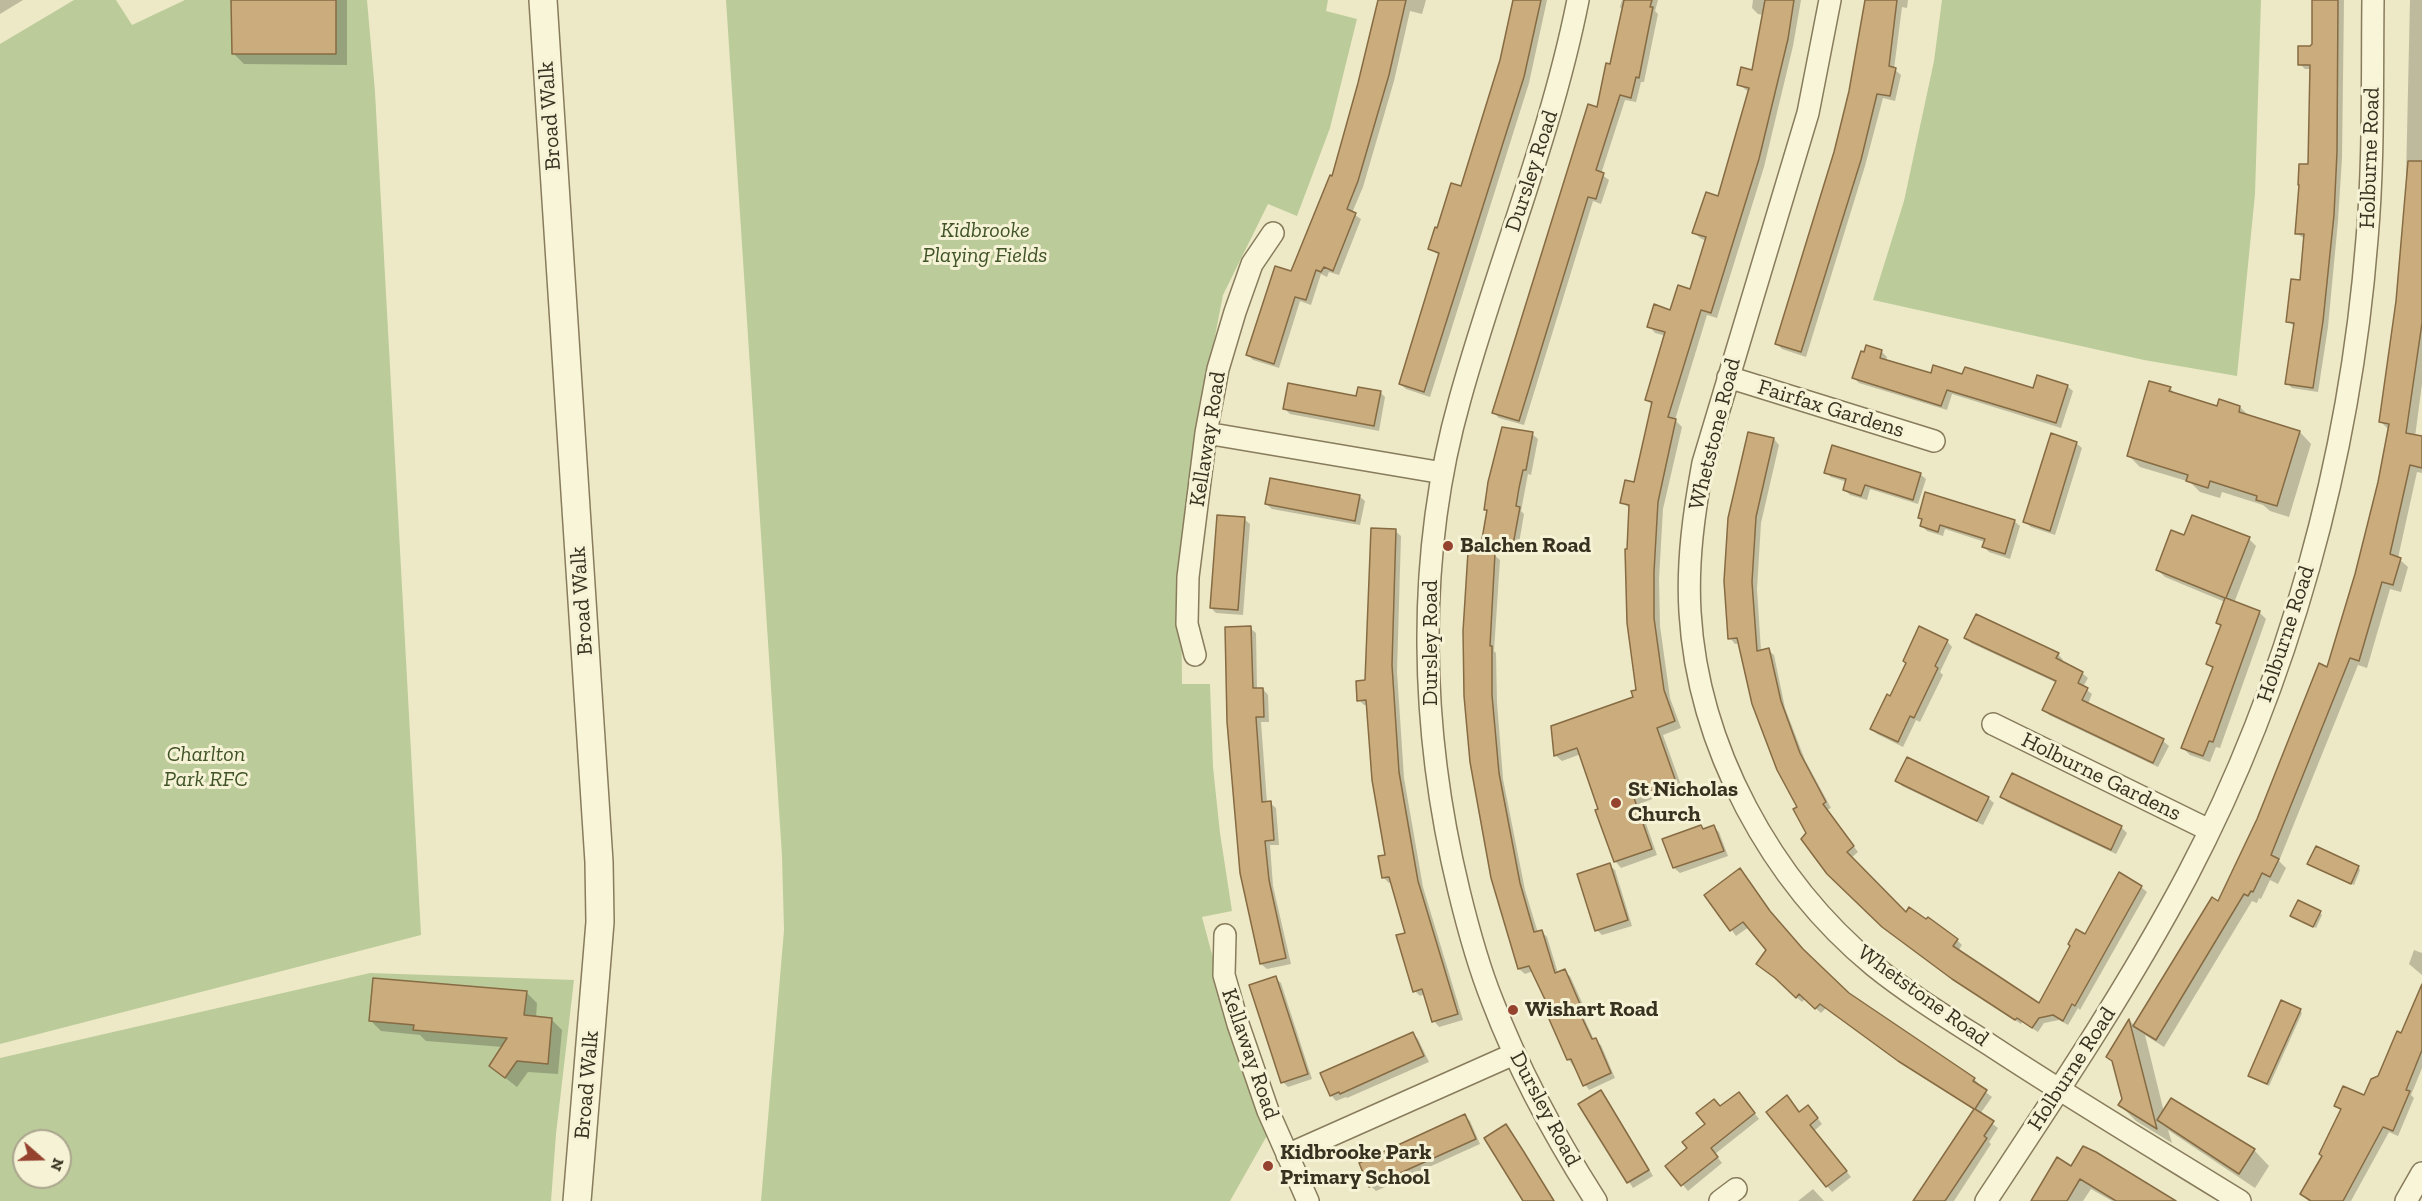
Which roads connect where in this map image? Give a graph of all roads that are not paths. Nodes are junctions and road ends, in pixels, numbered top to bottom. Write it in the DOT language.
graph roads {
  1 [pos="543,0"];
  2 [pos="1578,0"];
  3 [pos="1830,0"];
  4 [pos="2373,0"];
  5 [pos="1273,233"];
  6 [pos="1728,377"];
  7 [pos="1206,433"];
  8 [pos="1934,441"];
  9 [pos="1443,473"];
  10 [pos="1195,655"];
  11 [pos="1993,724"];
  12 [pos="2209,830"];
  13 [pos="1225,936"];
  14 [pos="1514,1054"];
  15 [pos="2060,1090"];
  16 [pos="1287,1155"];
  17 [pos="2422,1173"];
  18 [pos="577,1201"];
  19 [pos="1308,1201"];
  20 [pos="1596,1201"];
  21 [pos="1986,1201"];
  22 [pos="2240,1201"];
  23 [pos="2406,1201"];
  1 -- 18 [label="street, Broad Walk"];
  2 -- 9 [label="street, Dursley Road"];
  3 -- 6 [label="street, Whetstone Road"];
  4 -- 12 [label="street, Holburne Road"];
  5 -- 7 [label="street, Kellaway Road"];
  6 -- 8 [label="street, Fairfax Gardens"];
  6 -- 15 [label="street, Whetstone Road"];
  7 -- 9 [label="street"];
  7 -- 10 [label="street, Kellaway Road"];
  9 -- 14 [label="street, Dursley Road"];
  11 -- 12 [label="street, Holburne Gardens"];
  12 -- 15 [label="street, Holburne Road"];
  13 -- 16 [label="street, Kellaway Road"];
  14 -- 16 [label="street"];
  14 -- 20 [label="street, Dursley Road"];
  15 -- 21 [label="street, Holburne Road"];
  15 -- 22 [label="street, Whetstone Road"];
  16 -- 19 [label="street, Kellaway Road"];
  17 -- 23 [label="street"];
}
